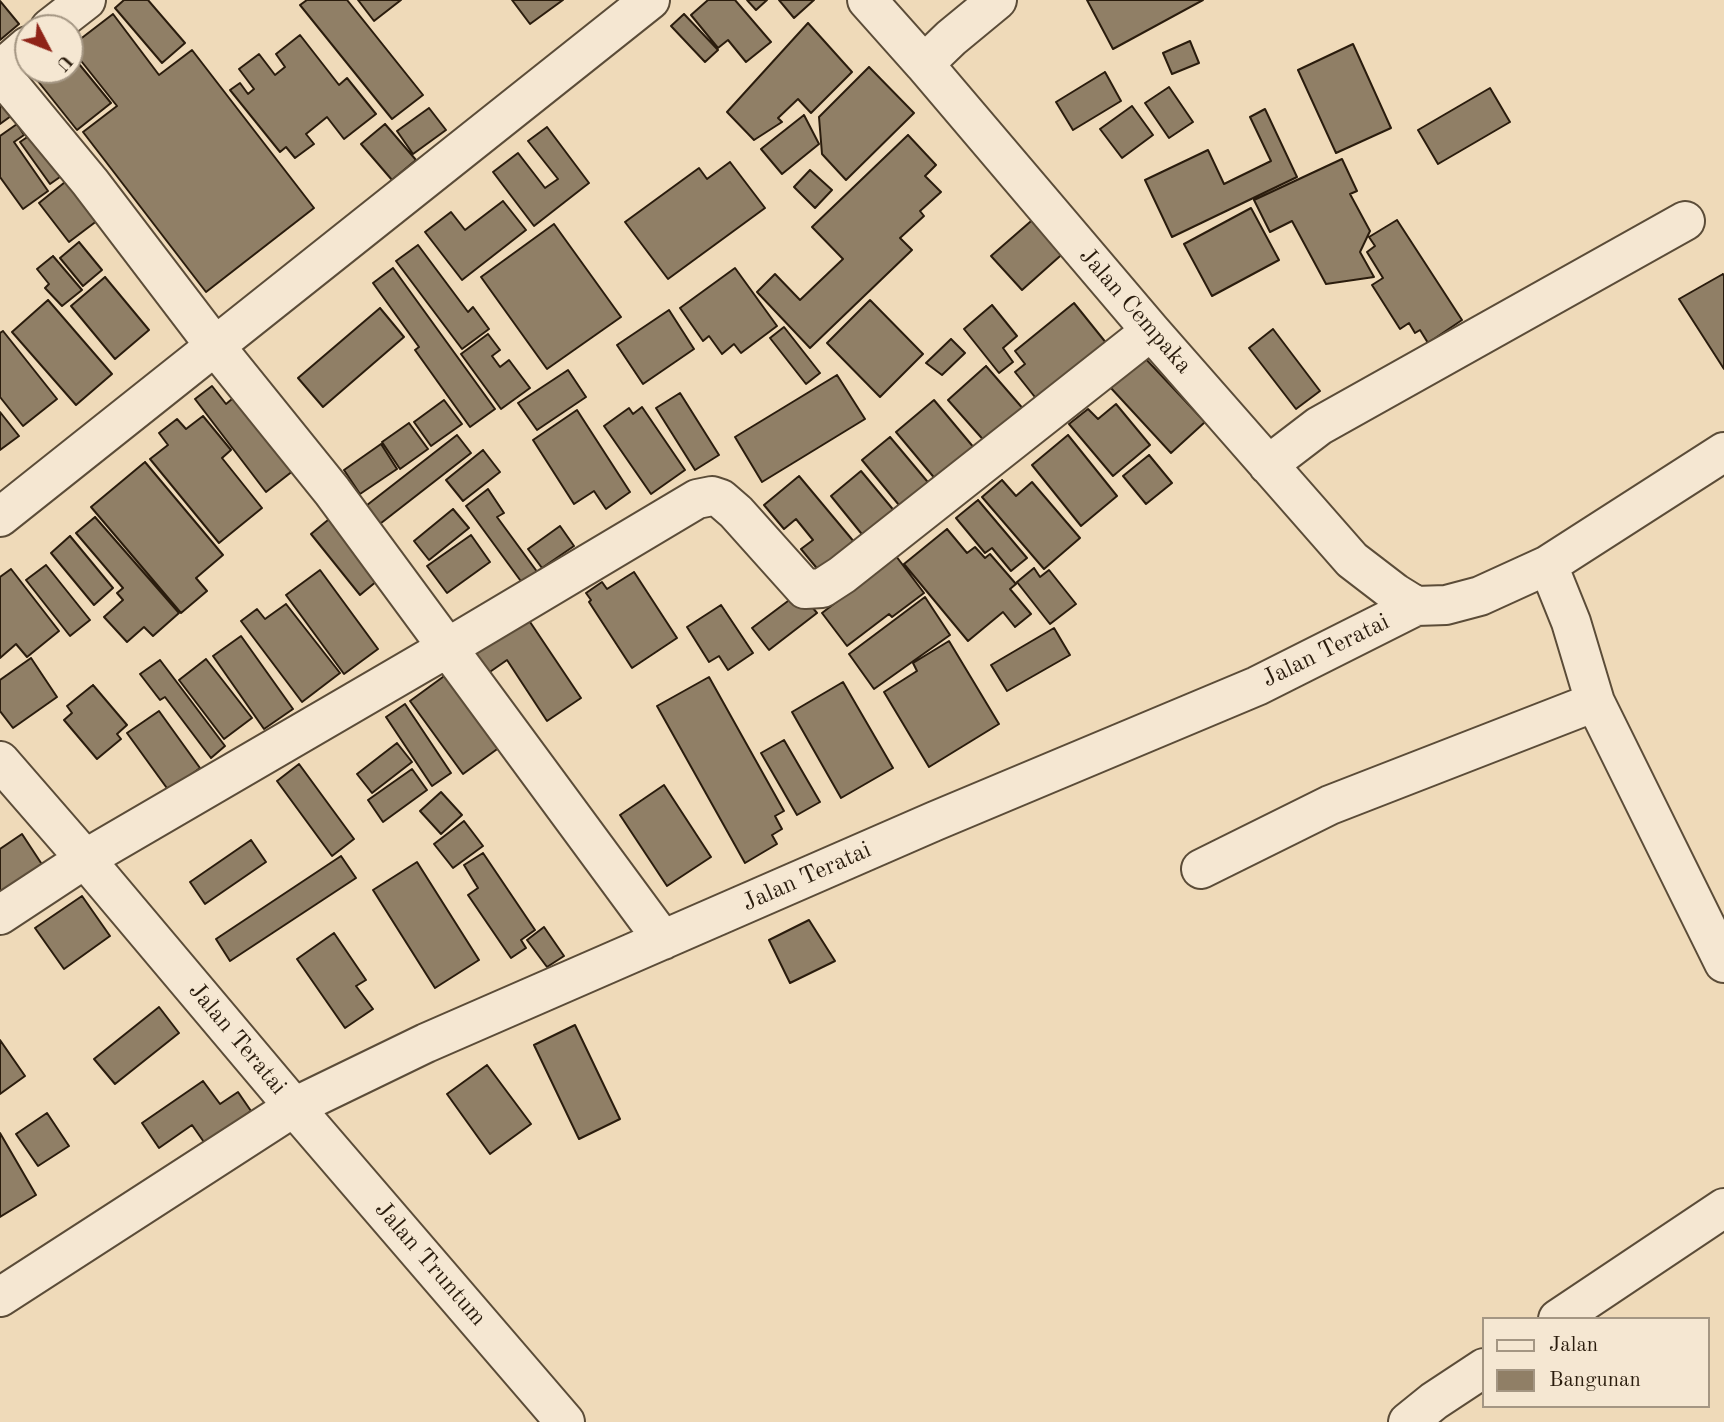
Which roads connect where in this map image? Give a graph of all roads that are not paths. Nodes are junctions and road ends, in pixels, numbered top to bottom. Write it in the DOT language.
graph roads {
  1 [pos="86,0"];
  2 [pos="650,0"];
  3 [pos="867,0"];
  4 [pos="68,14"];
  5 [pos="960,31"];
  6 [pos="14,58"];
  7 [pos="0,71"];
  8 [pos="1685,221"];
  9 [pos="1151,331"];
  10 [pos="215,346"];
  11 [pos="1724,452"];
  12 [pos="1268,465"];
  13 [pos="0,517"];
  14 [pos="1549,565"];
  15 [pos="1416,606"];
  16 [pos="447,648"];
  17 [pos="1595,702"];
  18 [pos="0,761"];
  19 [pos="85,859"];
  20 [pos="1202,869"];
  21 [pos="0,915"];
  22 [pos="663,940"];
  23 [pos="1724,963"];
  24 [pos="294,1107"];
  25 [pos="1724,1208"];
  26 [pos="0,1297"];
  27 [pos="1561,1317"];
  28 [pos="1482,1369"];
  29 [pos="565,1422"];
  30 [pos="1408,1422"];
  1 -- 4 [label="street"];
  2 -- 10 [label="street"];
  3 -- 5 [label="street, Jalan Cempaka"];
  5 -- 9 [label="street, Jalan Cempaka"];
  6 -- 7 [label="street"];
  7 -- 10 [label="street"];
  8 -- 12 [label="street"];
  9 -- 12 [label="street, Jalan Cempaka"];
  9 -- 16 [label="street"];
  10 -- 13 [label="street"];
  10 -- 16 [label="street"];
  11 -- 14 [label="street, Jalan Teratai"];
  12 -- 15 [label="street, Jalan Cempaka"];
  14 -- 15 [label="street, Jalan Teratai"];
  14 -- 17 [label="street"];
  15 -- 22 [label="street, Jalan Teratai"];
  16 -- 19 [label="street"];
  16 -- 22 [label="street"];
  17 -- 20 [label="street"];
  17 -- 23 [label="street"];
  18 -- 19 [label="street, Jalan Teratai"];
  19 -- 21 [label="street"];
  19 -- 24 [label="street, Jalan Teratai"];
  22 -- 24 [label="street, Jalan Teratai"];
  24 -- 26 [label="street"];
  24 -- 29 [label="street, Jalan Truntum"];
  25 -- 27 [label="street"];
  28 -- 30 [label="street"];
}
